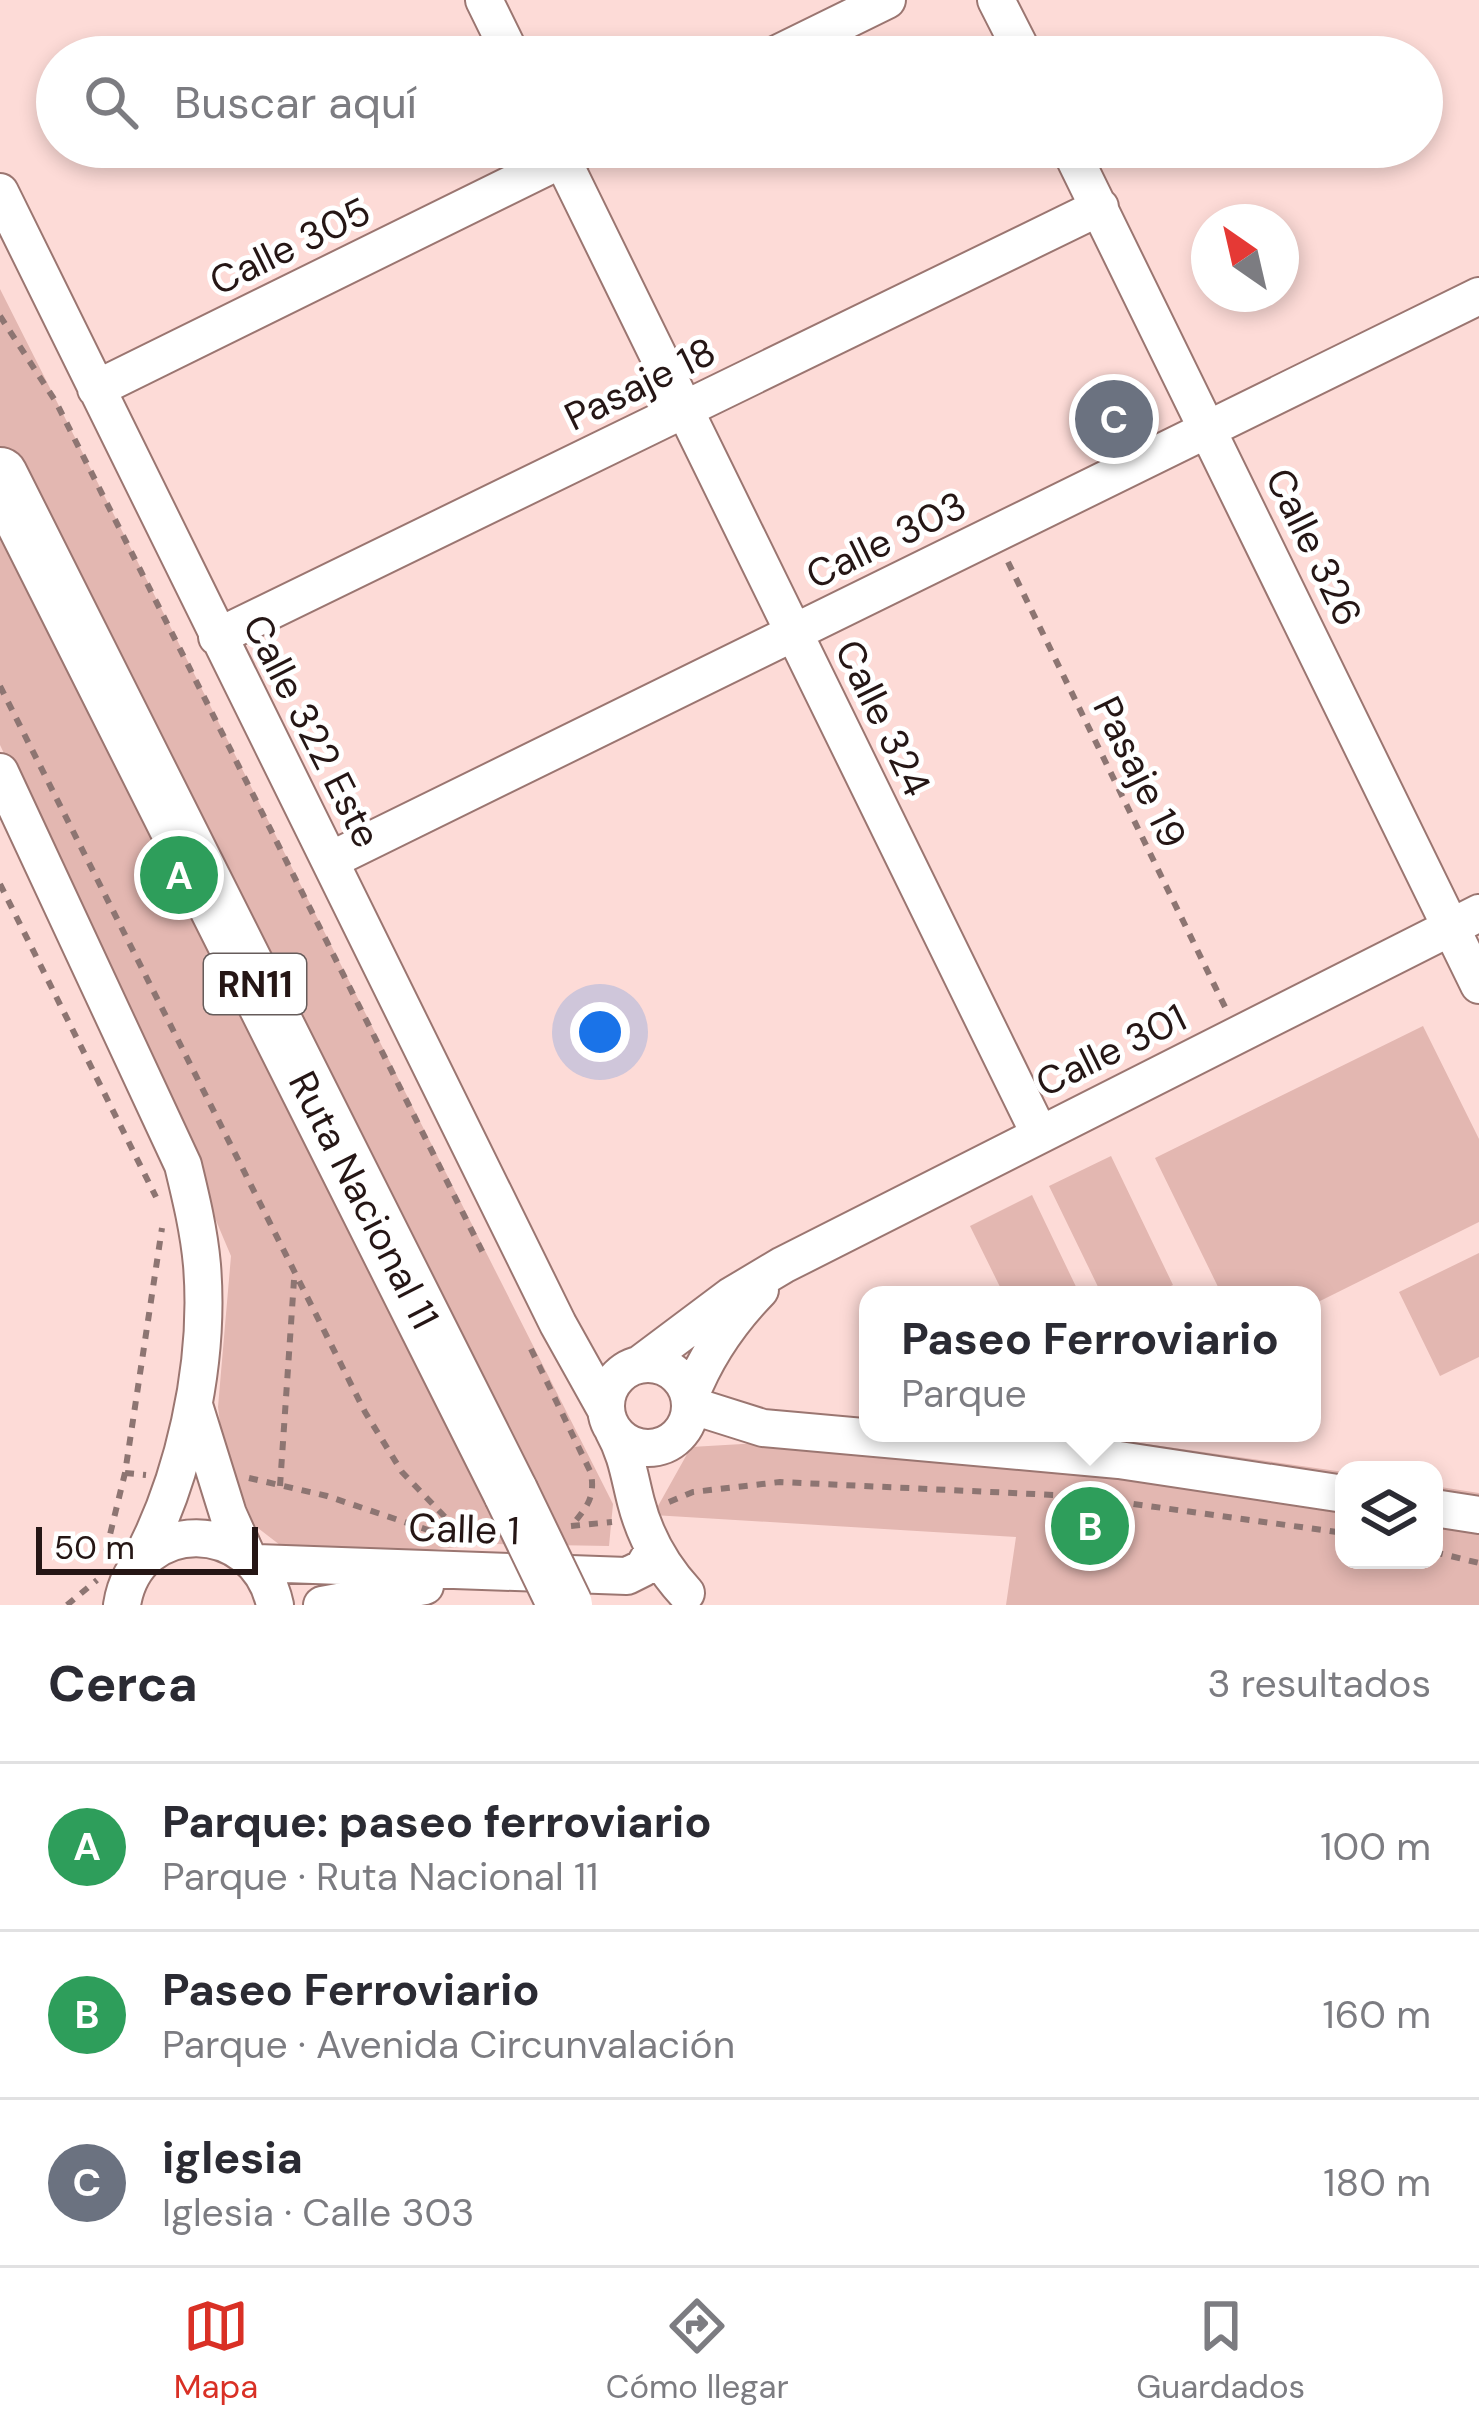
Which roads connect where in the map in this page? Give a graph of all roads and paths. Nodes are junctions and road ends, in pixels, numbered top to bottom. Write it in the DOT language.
graph roads {
  1 [pos="484,0"];
  2 [pos="887,0"];
  3 [pos="996,0"];
  4 [pos="502,36"];
  5 [pos="813,36"];
  6 [pos="1014,36"];
  7 [pos="534,168"];
  8 [pos="576,168"];
  9 [pos="1080,168"];
  10 [pos="0,192"];
  11 [pos="1100,207"];
  12 [pos="1479,296"];
  13 [pos="96,389"];
  14 [pos="685,409"];
  15 [pos="1210,428"];
  16 [pos="0,475"];
  17 [pos="994,534"];
  18 [pos="794,632"];
  19 [pos="217,637"];
  20 [pos="0,686"];
  21 [pos="0,772"];
  22 [pos="331,860"];
  23 [pos="0,884"];
  24 [pos="1465,920"];
  25 [pos="1479,985"];
  26 [pos="1238,1033"];
  27 [pos="1039,1133"];
  28 [pos="157,1200"];
  29 [pos="163,1223"];
  30 [pos="783,1265"];
  31 [pos="295,1277"];
  32 [pos="550,1308"];
  33 [pos="728,1329"];
  34 [pos="633,1366"];
  35 [pos="193,1402"];
  36 [pos="609,1420"];
  37 [pos="681,1420"];
  38 [pos="753,1426"];
  39 [pos="859,1436"];
  40 [pos="926,1442"];
  41 [pos="280,1486"];
  42 [pos="1335,1493"];
  43 [pos="1443,1509"];
  44 [pos="645,1512"];
  45 [pos="1479,1515"];
  46 [pos="571,1526"];
  47 [pos="1335,1532"];
  48 [pos="1443,1554"];
  49 [pos="251,1558"];
  50 [pos="1479,1562"];
  51 [pos="485,1574"];
  52 [pos="676,1578"];
  53 [pos="116,1586"];
  54 [pos="67,1605"];
  55 [pos="275,1605"];
  56 [pos="322,1605"];
  57 [pos="565,1605"];
  1 -- 4 [label="street"];
  2 -- 5 [label="street"];
  3 -- 6 [label="street"];
  7 -- 13 [label="street, Calle 305"];
  8 -- 14 [label="street, Calle 324"];
  9 -- 11 [label="street, Calle 326"];
  10 -- 13 [label="street, Calle 322 Este"];
  11 -- 14 [label="street, Pasaje 18"];
  11 -- 15 [label="street, Calle 326"];
  12 -- 15 [label="street, Calle 303"];
  13 -- 19 [label="street, Calle 322 Este"];
  14 -- 18 [label="street, Calle 324"];
  14 -- 19 [label="street, Pasaje 18"];
  15 -- 17 [label="street, Calle 303"];
  15 -- 24 [label="street, Calle 326"];
  16 -- 57 [label="highway, Ruta Nacional 11 / RN11, bridge"];
  17 -- 18 [label="street, Calle 303"];
  17 -- 26 [label="path, Pasaje 19"];
  18 -- 22 [label="street, Calle 303"];
  18 -- 27 [label="street, Calle 324"];
  19 -- 22 [label="street, Calle 322 Este"];
  20 -- 31 [label="path"];
  21 -- 35 [label="street"];
  22 -- 32 [label="street, Calle 322 Este"];
  23 -- 28 [label="path"];
  24 -- 25 [label="street, Calle 326"];
  24 -- 26 [label="street, Calle 301"];
  26 -- 27 [label="street, Calle 301"];
  27 -- 30 [label="street, Calle 301"];
  29 -- 53 [label="path"];
  30 -- 33 [label="street, Calle 301"];
  30 -- 34 [label="street, Calle 301"];
  31 -- 41 [label="path"];
  31 -- 51 [label="path"];
  32 -- 34 [label="street, Calle 322 Este"];
  32 -- 36 [label="street, Calle 322 Este"];
  33 -- 37 [label="street, Calle 301"];
  33 -- 38 [label="street"];
  34 -- 36 [label="street"];
  34 -- 37 [label="street"];
  35 -- 49 [label="street"];
  35 -- 53 [label="street"];
  36 -- 37 [label="street"];
  36 -- 44 [label="street, Calle 322 Este"];
  37 -- 38 [label="street"];
  37 -- 44 [label="street, Calle 301"];
  38 -- 39 [label="street"];
  40 -- 42 [label="street"];
  43 -- 45 [label="street"];
  44 -- 46 [label="path"];
  44 -- 47 [label="path"];
  44 -- 52 [label="street, Calle 322 Este"];
  48 -- 50 [label="path"];
  49 -- 51 [label="street, Calle 1"];
  49 -- 53 [label="street, Calle 1"];
  49 -- 55 [label="street"];
  51 -- 52 [label="street, Calle 1"];
  52 -- 56 [label="street, Calle 1"];
  53 -- 54 [label="path"];
}
